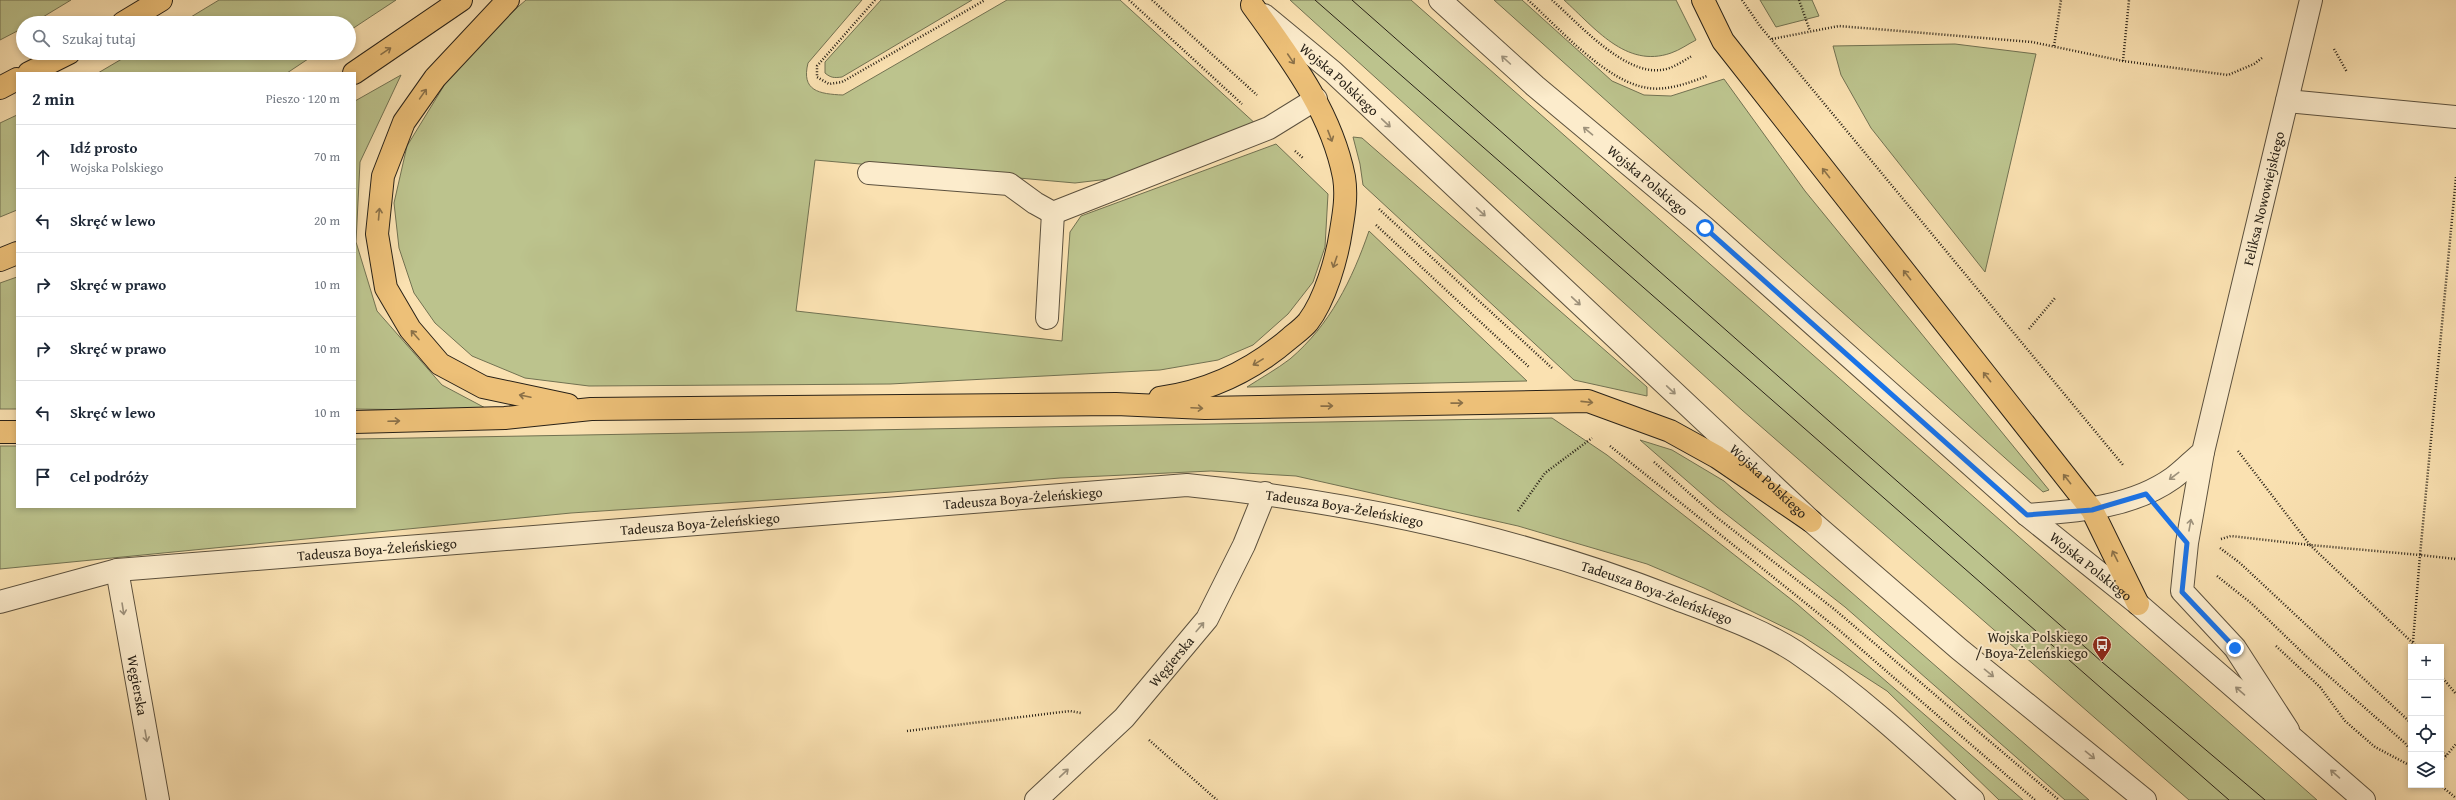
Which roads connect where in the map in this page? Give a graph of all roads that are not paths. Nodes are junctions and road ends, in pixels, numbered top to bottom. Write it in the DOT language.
graph roads {
  1 [pos="161,0"];
  2 [pos="461,0"];
  3 [pos="508,0"];
  4 [pos="1440,0"];
  5 [pos="1703,0"];
  6 [pos="2311,0"];
  7 [pos="1249,2"];
  8 [pos="135,16"];
  9 [pos="56,60"];
  10 [pos="31,72"];
  11 [pos="355,72"];
  12 [pos="16,80"];
  13 [pos="0,88"];
  14 [pos="1316,99"];
  15 [pos="2287,101"];
  16 [pos="2456,118"];
  17 [pos="869,173"];
  18 [pos="1053,213"];
  19 [pos="16,252"];
  20 [pos="0,260"];
  21 [pos="1047,318"];
  22 [pos="1116,404"];
  23 [pos="591,409"];
  24 [pos="356,422"];
  25 [pos="0,432"];
  26 [pos="16,432"];
  27 [pos="2203,452"];
  28 [pos="1264,493"];
  29 [pos="2092,510"];
  30 [pos="2027,515"];
  31 [pos="1811,521"];
  32 [pos="116,570"];
  33 [pos="0,602"];
  34 [pos="2138,604"];
  35 [pos="2291,734"];
  36 [pos="158,800"];
  37 [pos="1036,800"];
  38 [pos="1973,800"];
  39 [pos="2145,800"];
  40 [pos="2364,800"];
  1 -- 8 [label="main road"];
  11 -- 2 [label="main road, one-way"];
  23 -- 3 [label="main road, one-way"];
  30 -- 4 [label="street, Wojska Polskiego, one-way"];
  29 -- 5 [label="main road, one-way"];
  6 -- 15 [label="street, Feliksa Nowowiejskiego"];
  7 -- 14 [label="main road, one-way"];
  7 -- 31 [label="street, Wojska Polskiego, one-way"];
  9 -- 10 [label="main road"];
  12 -- 13 [label="main road"];
  14 -- 18 [label="street"];
  14 -- 22 [label="main road, one-way"];
  15 -- 16 [label="street"];
  15 -- 27 [label="street, Feliksa Nowowiejskiego"];
  17 -- 18 [label="street"];
  18 -- 21 [label="street"];
  19 -- 20 [label="main road"];
  22 -- 23 [label="main road"];
  22 -- 31 [label="main road, one-way"];
  24 -- 23 [label="main road, one-way"];
  25 -- 26 [label="main road"];
  27 -- 29 [label="street, one-way"];
  35 -- 27 [label="street, Feliksa Nowowiejskiego, one-way"];
  28 -- 32 [label="street, Tadeusza Boya-Żeleńskiego"];
  37 -- 28 [label="street, Węgierska, one-way"];
  28 -- 38 [label="street, Tadeusza Boya-Żeleńskiego"];
  29 -- 30 [label="street"];
  34 -- 29 [label="main road, one-way"];
  30 -- 34 [label="street, Wojska Polskiego"];
  31 -- 39 [label="street, Wojska Polskiego, one-way"];
  32 -- 33 [label="street, Tadeusza Boya-Żeleńskiego"];
  32 -- 36 [label="street, Węgierska, one-way"];
  35 -- 34 [label="street, Wojska Polskiego, one-way"];
  40 -- 35 [label="street, Wojska Polskiego, one-way"];
}
